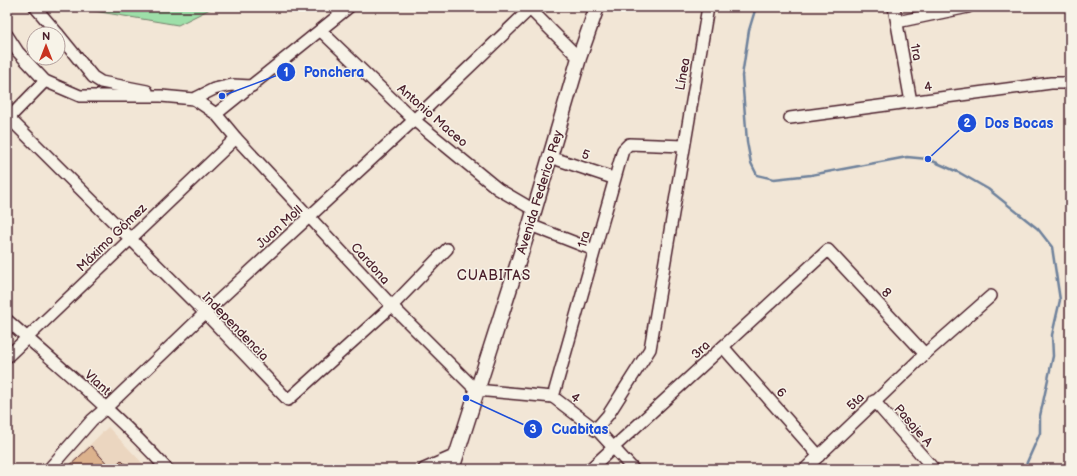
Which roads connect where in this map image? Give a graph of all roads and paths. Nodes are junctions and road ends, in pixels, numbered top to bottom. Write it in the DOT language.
graph roads {
  1 [pos="34,7"];
  2 [pos="349,7"];
  3 [pos="597,7"];
  4 [pos="708,7"];
  5 [pos="894,7"];
  6 [pos="968,7"];
  7 [pos="530,8"];
  8 [pos="897,22"];
  9 [pos="51,26"];
  10 [pos="321,31"];
  11 [pos="7,35"];
  12 [pos="66,44"];
  13 [pos="579,58"];
  14 [pos="46,81"];
  15 [pos="1070,83"];
  16 [pos="252,86"];
  17 [pos="161,96"];
  18 [pos="194,99"];
  19 [pos="911,102"];
  20 [pos="216,114"];
  21 [pos="8,118"];
  22 [pos="790,118"];
  23 [pos="414,120"];
  24 [pos="236,138"];
  25 [pos="684,146"];
  26 [pos="550,156"];
  27 [pos="613,178"];
  28 [pos="534,210"];
  29 [pos="310,216"];
  30 [pos="530,225"];
  31 [pos="130,238"];
  32 [pos="447,249"];
  33 [pos="594,250"];
  34 [pos="828,250"];
  35 [pos="991,296"];
  36 [pos="392,306"];
  37 [pos="205,313"];
  38 [pos="7,320"];
  39 [pos="27,338"];
  40 [pos="723,347"];
  41 [pos="925,354"];
  42 [pos="7,357"];
  43 [pos="476,390"];
  44 [pos="553,397"];
  45 [pos="874,401"];
  46 [pos="106,408"];
  47 [pos="595,430"];
  48 [pos="613,448"];
  49 [pos="456,455"];
  50 [pos="819,456"];
  51 [pos="932,467"];
  52 [pos="49,469"];
  53 [pos="167,469"];
  54 [pos="424,469"];
  55 [pos="452,469"];
  56 [pos="590,469"];
  57 [pos="633,469"];
  58 [pos="805,469"];
  1 -- 9 [label="street"];
  2 -- 10 [label="street"];
  3 -- 13 [label="main road, Avenida Federico Rey"];
  4 -- 25 [label="street, Línea"];
  5 -- 8 [label="street, 1ra"];
  6 -- 8 [label="street"];
  7 -- 13 [label="street"];
  7 -- 23 [label="street, Juan Moll"];
  8 -- 19 [label="street, 1ra"];
  10 -- 16 [label="street"];
  10 -- 23 [label="street, Antonio Maceo"];
  11 -- 14 [label="street"];
  12 -- 17 [label="street"];
  13 -- 26 [label="main road, Avenida Federico Rey"];
  14 -- 17 [label="street"];
  14 -- 21 [label="street"];
  15 -- 19 [label="street, 4"];
  16 -- 18 [label="street"];
  16 -- 20 [label="street"];
  17 -- 18 [label="street"];
  18 -- 20 [label="street, Cardona"];
  19 -- 22 [label="street, 4"];
  20 -- 24 [label="street, Cardona"];
  21 -- 31 [label="street, Independencia"];
  23 -- 28 [label="street, Antonio Maceo"];
  23 -- 29 [label="street, Juan Moll"];
  24 -- 29 [label="street, Cardona"];
  24 -- 31 [label="street, Máximo Gómez"];
  25 -- 27 [label="street, 1ra"];
  25 -- 47 [label="street, Línea"];
  26 -- 27 [label="street, 5"];
  26 -- 28 [label="main road, Avenida Federico Rey"];
  27 -- 33 [label="street, 1ra"];
  28 -- 30 [label="main road, Avenida Federico Rey"];
  29 -- 36 [label="street, Cardona"];
  29 -- 37 [label="street, Juan Moll"];
  30 -- 33 [label="street"];
  30 -- 43 [label="main road, Avenida Federico Rey"];
  31 -- 37 [label="street, Independencia"];
  31 -- 39 [label="street, Máximo Gómez"];
  32 -- 36 [label="street, Independencia"];
  33 -- 44 [label="street, 1ra"];
  34 -- 40 [label="street, 3ra"];
  34 -- 41 [label="street, 8"];
  35 -- 41 [label="street, 5ta"];
  36 -- 37 [label="street, Independencia"];
  36 -- 43 [label="street, Cardona"];
  37 -- 46 [label="street, Juan Moll"];
  38 -- 39 [label="street, Vlant"];
  39 -- 42 [label="street, Máximo Gómez"];
  39 -- 46 [label="street, Vlant"];
  40 -- 48 [label="street, 3ra"];
  40 -- 50 [label="street, 6"];
  41 -- 45 [label="street, 5ta"];
  43 -- 44 [label="street"];
  43 -- 49 [label="main road, Avenida Federico Rey"];
  44 -- 47 [label="street, 4"];
  45 -- 50 [label="street, 5ta"];
  45 -- 51 [label="street, Pasaje A"];
  46 -- 52 [label="street, Juan Moll"];
  46 -- 53 [label="street, Vlant"];
  47 -- 48 [label="street, 4"];
  48 -- 56 [label="street, 3ra"];
  48 -- 57 [label="street, 4"];
  49 -- 54 [label="street"];
  49 -- 55 [label="main road, Avenida Federico Rey"];
  50 -- 58 [label="street, 5ta"];
}
